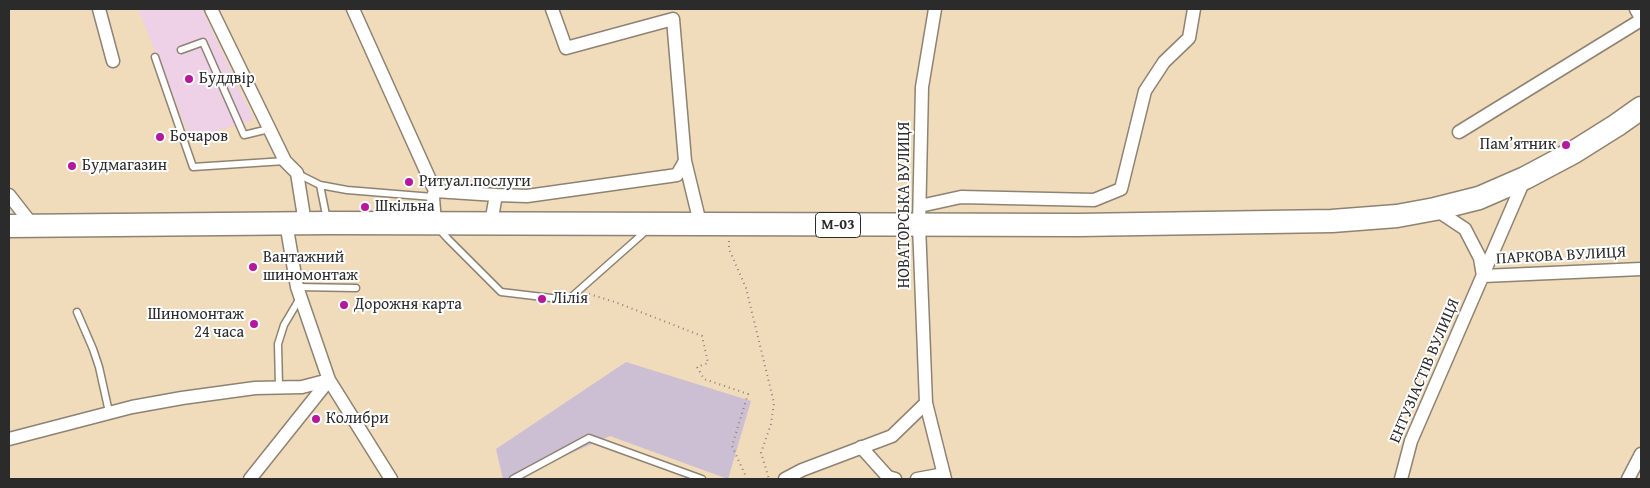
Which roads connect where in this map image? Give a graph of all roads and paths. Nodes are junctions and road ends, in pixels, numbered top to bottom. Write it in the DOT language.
graph roads {
  1 [pos="99,9"];
  2 [pos="211,9"];
  3 [pos="353,9"];
  4 [pos="552,9"];
  5 [pos="935,9"];
  6 [pos="1194,9"];
  7 [pos="1636,9"];
  8 [pos="1641,19"];
  9 [pos="180,50"];
  10 [pos="155,57"];
  11 [pos="113,60"];
  12 [pos="1641,108"];
  13 [pos="269,128"];
  14 [pos="1459,132"];
  15 [pos="284,161"];
  16 [pos="685,161"];
  17 [pos="296,174"];
  18 [pos="1525,178"];
  19 [pos="320,184"];
  20 [pos="9,194"];
  21 [pos="434,194"];
  22 [pos="496,195"];
  23 [pos="1435,209"];
  24 [pos="920,216"];
  25 [pos="296,223"];
  26 [pos="328,223"];
  27 [pos="434,223"];
  28 [pos="491,223"];
  29 [pos="655,223"];
  30 [pos="700,224"];
  31 [pos="9,226"];
  32 [pos="34,227"];
  33 [pos="730,239"];
  34 [pos="1641,269"];
  35 [pos="1483,276"];
  36 [pos="356,288"];
  37 [pos="578,291"];
  38 [pos="298,292"];
  39 [pos="77,312"];
  40 [pos="330,380"];
  41 [pos="279,386"];
  42 [pos="926,403"];
  43 [pos="109,412"];
  44 [pos="9,439"];
  45 [pos="861,447"];
  46 [pos="1641,454"];
  47 [pos="944,477"];
  48 [pos="250,479"];
  49 [pos="390,479"];
  50 [pos="513,479"];
  51 [pos="702,479"];
  52 [pos="747,479"];
  53 [pos="769,479"];
  54 [pos="785,479"];
  55 [pos="895,479"];
  56 [pos="917,479"];
  57 [pos="1401,479"];
  58 [pos="1628,479"];
  1 -- 11 [label="street"];
  2 -- 13 [label="street"];
  3 -- 21 [label="street"];
  4 -- 16 [label="street"];
  5 -- 24 [label="street, НОВАТОРСЬКА ВУЛИЦЯ"];
  6 -- 24 [label="street"];
  7 -- 8 [label="street"];
  8 -- 14 [label="street"];
  9 -- 13 [label="lane"];
  10 -- 15 [label="lane"];
  12 -- 18 [label="highway, М-03"];
  13 -- 15 [label="street"];
  15 -- 17 [label="street"];
  16 -- 22 [label="street"];
  16 -- 30 [label="street"];
  17 -- 19 [label="lane"];
  17 -- 25 [label="street"];
  18 -- 23 [label="highway, М-03"];
  18 -- 35 [label="street, ЕНТУЗІАСТІВ ВУЛИЦЯ"];
  19 -- 21 [label="lane"];
  19 -- 26 [label="lane"];
  20 -- 32 [label="street"];
  21 -- 22 [label="street"];
  21 -- 27 [label="street"];
  22 -- 28 [label="street"];
  23 -- 24 [label="highway, М-03"];
  23 -- 35 [label="street"];
  24 -- 30 [label="highway, М-03"];
  24 -- 42 [label="street, НОВАТОРСЬКА ВУЛИЦЯ"];
  25 -- 26 [label="highway, М-03"];
  25 -- 32 [label="highway, М-03"];
  25 -- 38 [label="street"];
  26 -- 27 [label="highway, М-03"];
  27 -- 28 [label="highway, М-03"];
  27 -- 37 [label="lane"];
  28 -- 29 [label="highway, М-03"];
  29 -- 30 [label="highway, М-03"];
  29 -- 37 [label="lane"];
  31 -- 32 [label="highway, М-03"];
  33 -- 53 [label="path"];
  34 -- 35 [label="street, ПАРКОВА ВУЛИЦЯ"];
  35 -- 57 [label="street, ЕНТУЗІАСТІВ ВУЛИЦЯ"];
  36 -- 38 [label="lane"];
  37 -- 52 [label="path"];
  38 -- 40 [label="street"];
  38 -- 41 [label="lane"];
  39 -- 43 [label="lane"];
  40 -- 41 [label="street"];
  40 -- 48 [label="street"];
  40 -- 49 [label="street"];
  41 -- 43 [label="street"];
  42 -- 45 [label="street"];
  42 -- 47 [label="street, НОВАТОРСЬКА ВУЛИЦЯ"];
  43 -- 44 [label="street"];
  45 -- 54 [label="street"];
  45 -- 55 [label="street"];
  46 -- 58 [label="street"];
  47 -- 56 [label="street, НОВАТОРСЬКА ВУЛИЦЯ"];
  50 -- 51 [label="lane"];
}
